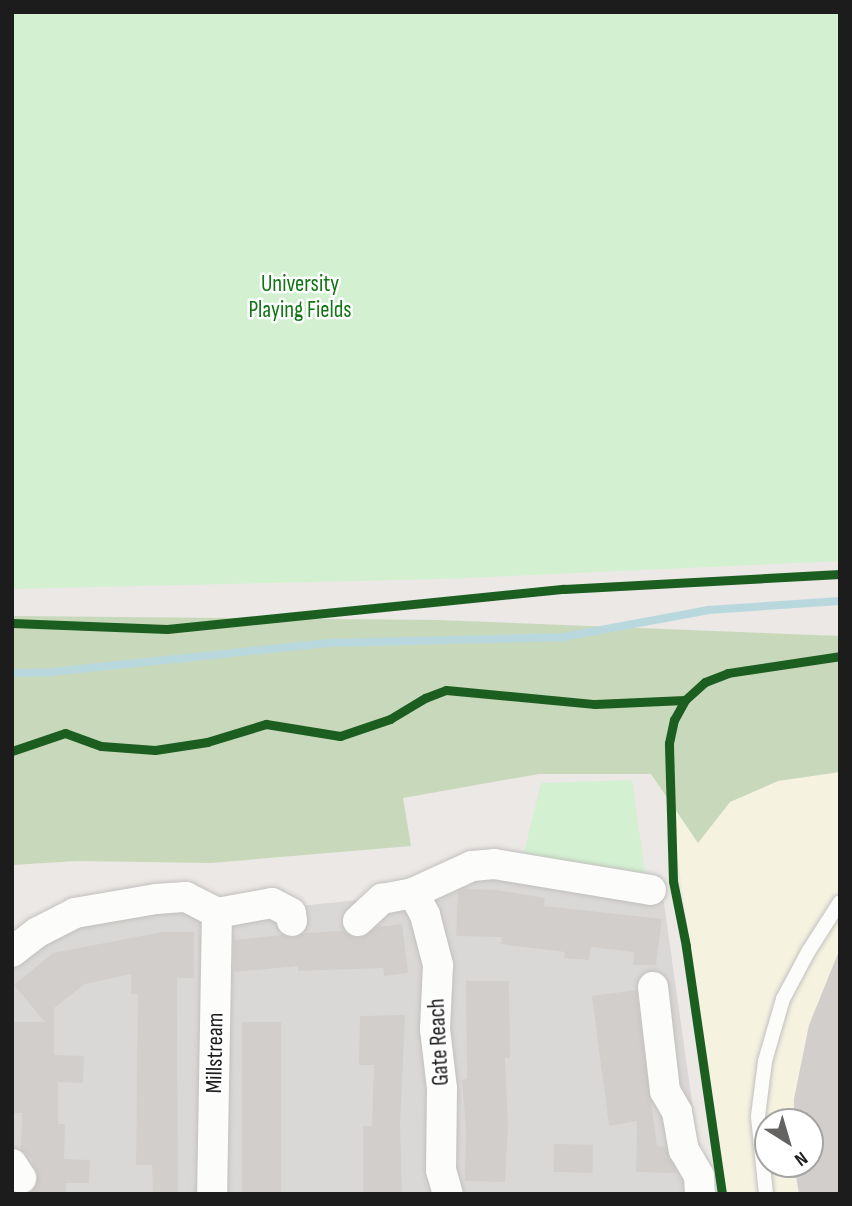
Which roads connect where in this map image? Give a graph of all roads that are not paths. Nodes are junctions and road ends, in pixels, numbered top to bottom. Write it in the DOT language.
graph roads {
  1 [pos="651,890"];
  2 [pos="414,893"];
  3 [pos="840,902"];
  4 [pos="218,913"];
  5 [pos="292,921"];
  6 [pos="358,921"];
  7 [pos="12,952"];
  8 [pos="653,987"];
  9 [pos="212,1194"];
  10 [pos="448,1194"];
  11 [pos="700,1194"];
  12 [pos="766,1194"];
  1 -- 2 [label="street"];
  2 -- 6 [label="street"];
  2 -- 10 [label="street, Gate Reach"];
  3 -- 12 [label="lane"];
  4 -- 5 [label="street"];
  4 -- 7 [label="street"];
  4 -- 9 [label="street, Millstream"];
  8 -- 11 [label="street"];
}
